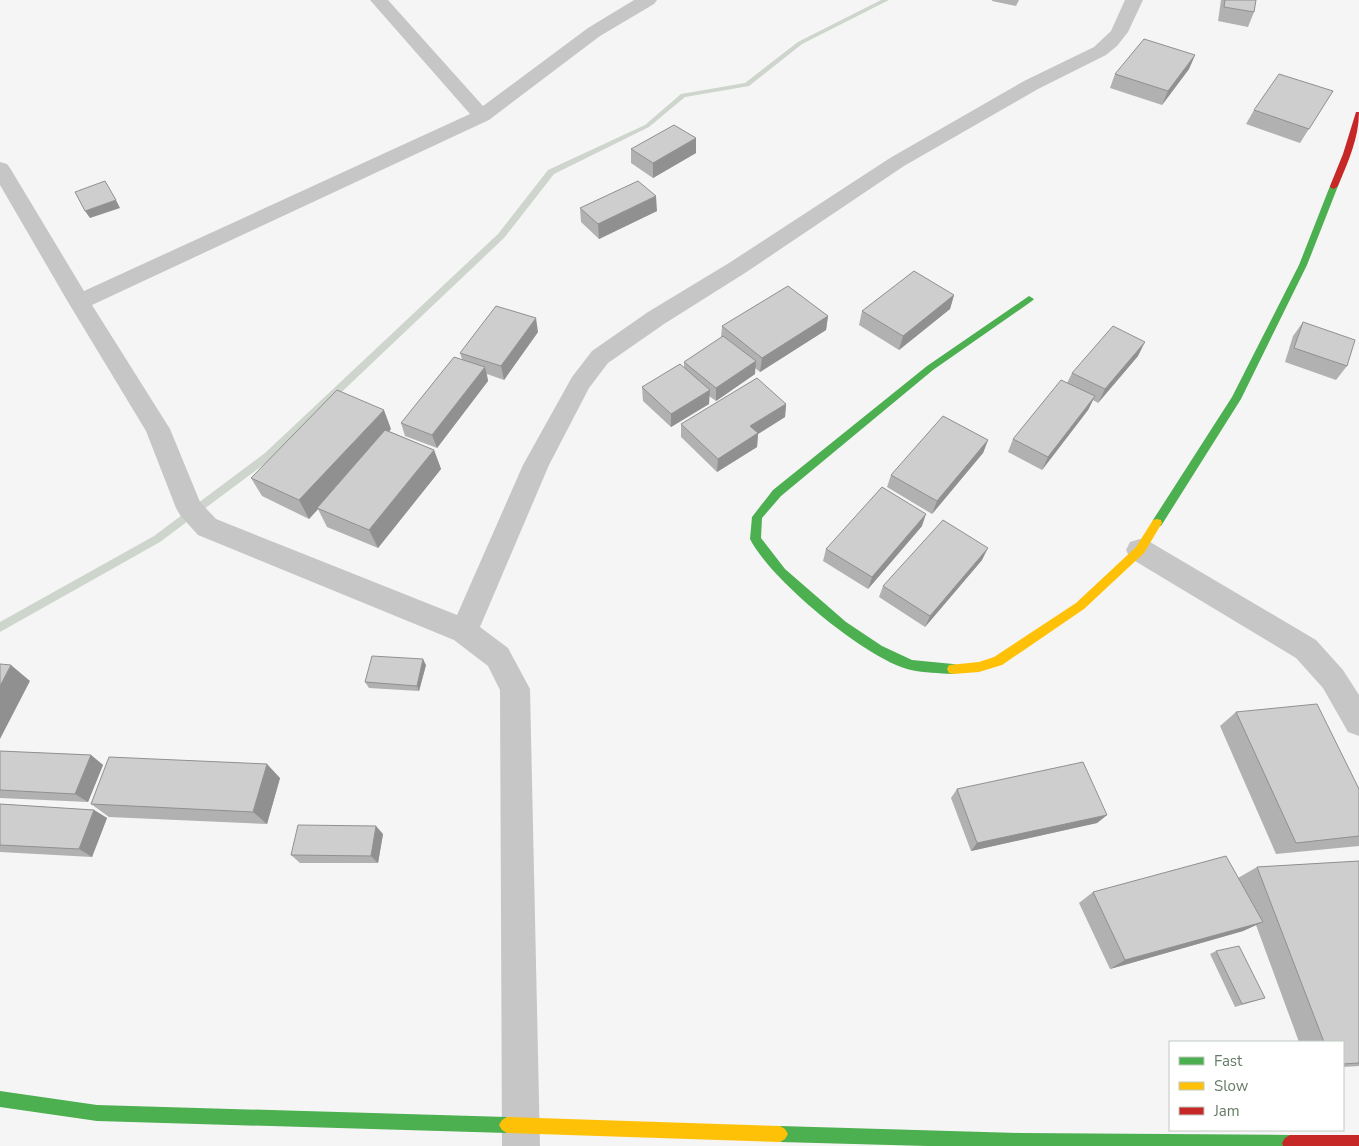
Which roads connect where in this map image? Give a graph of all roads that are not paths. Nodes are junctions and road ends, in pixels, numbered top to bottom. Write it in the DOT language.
graph roads {
  1 [pos="379,0"];
  2 [pos="648,0"];
  3 [pos="1134,0"];
  4 [pos="1359,114"];
  5 [pos="482,116"];
  6 [pos="0,168"];
  7 [pos="1029,299"];
  8 [pos="79,302"];
  9 [pos="1140,550"];
  10 [pos="464,631"];
  11 [pos="1359,722"];
  12 [pos="0,1099"];
  13 [pos="521,1136"];
  14 [pos="1359,1143"];
  1 -- 5 [label="street"];
  2 -- 5 [label="street"];
  3 -- 10 [label="street"];
  4 -- 9 [label="street"];
  5 -- 8 [label="street"];
  6 -- 8 [label="street"];
  7 -- 9 [label="street"];
  8 -- 10 [label="street"];
  9 -- 11 [label="street"];
  10 -- 13 [label="street"];
  12 -- 13 [label="street"];
  13 -- 14 [label="street"];
}
